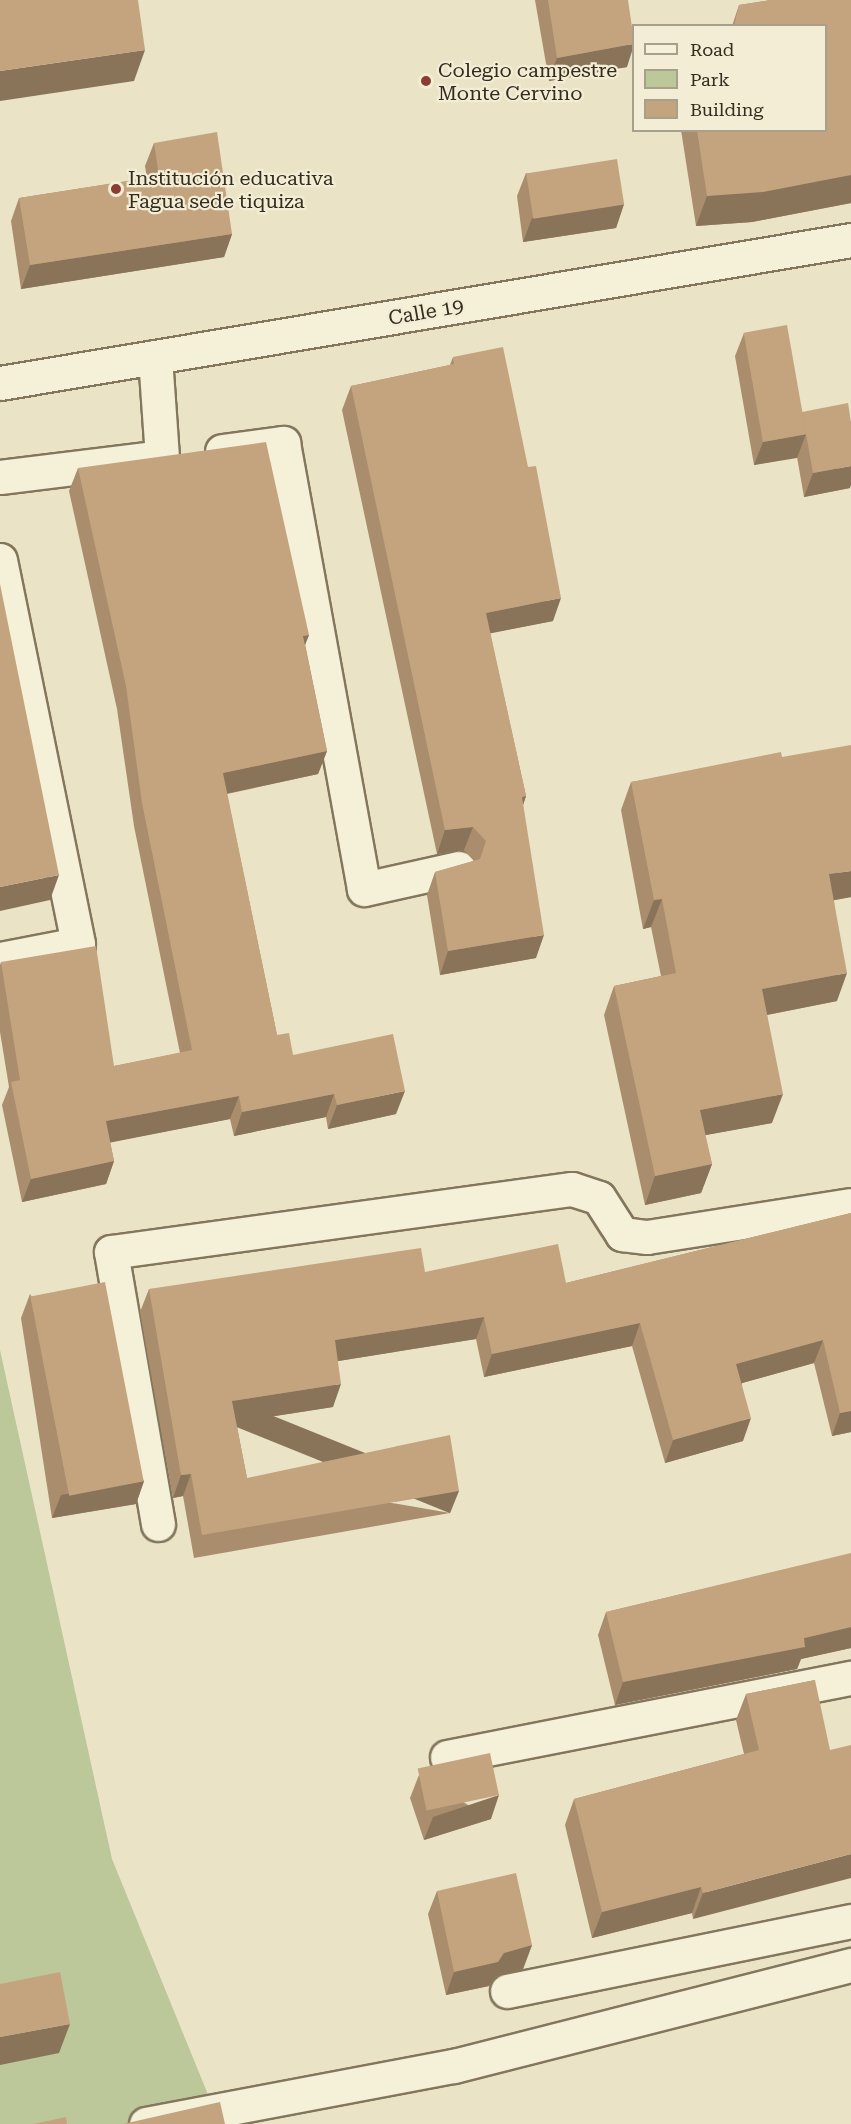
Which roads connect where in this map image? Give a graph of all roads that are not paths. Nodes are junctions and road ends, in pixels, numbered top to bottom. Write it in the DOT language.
graph roads {
  1 [pos="851,240"];
  2 [pos="155,357"];
  3 [pos="0,383"];
  4 [pos="162,458"];
  5 [pos="0,477"];
  6 [pos="0,560"];
  7 [pos="459,868"];
  8 [pos="0,959"];
  9 [pos="851,1205"];
  10 [pos="158,1524"];
  11 [pos="851,1678"];
  12 [pos="447,1757"];
  13 [pos="851,1921"];
  14 [pos="851,1965"];
  15 [pos="507,1991"];
  16 [pos="146,2124"];
  1 -- 2 [label="street, Calle 19"];
  2 -- 3 [label="street, Calle 19"];
  2 -- 4 [label="street"];
  4 -- 5 [label="street"];
  4 -- 7 [label="street"];
  6 -- 8 [label="street"];
  9 -- 10 [label="street"];
  11 -- 12 [label="street"];
  13 -- 15 [label="street"];
  14 -- 16 [label="street"];
}
